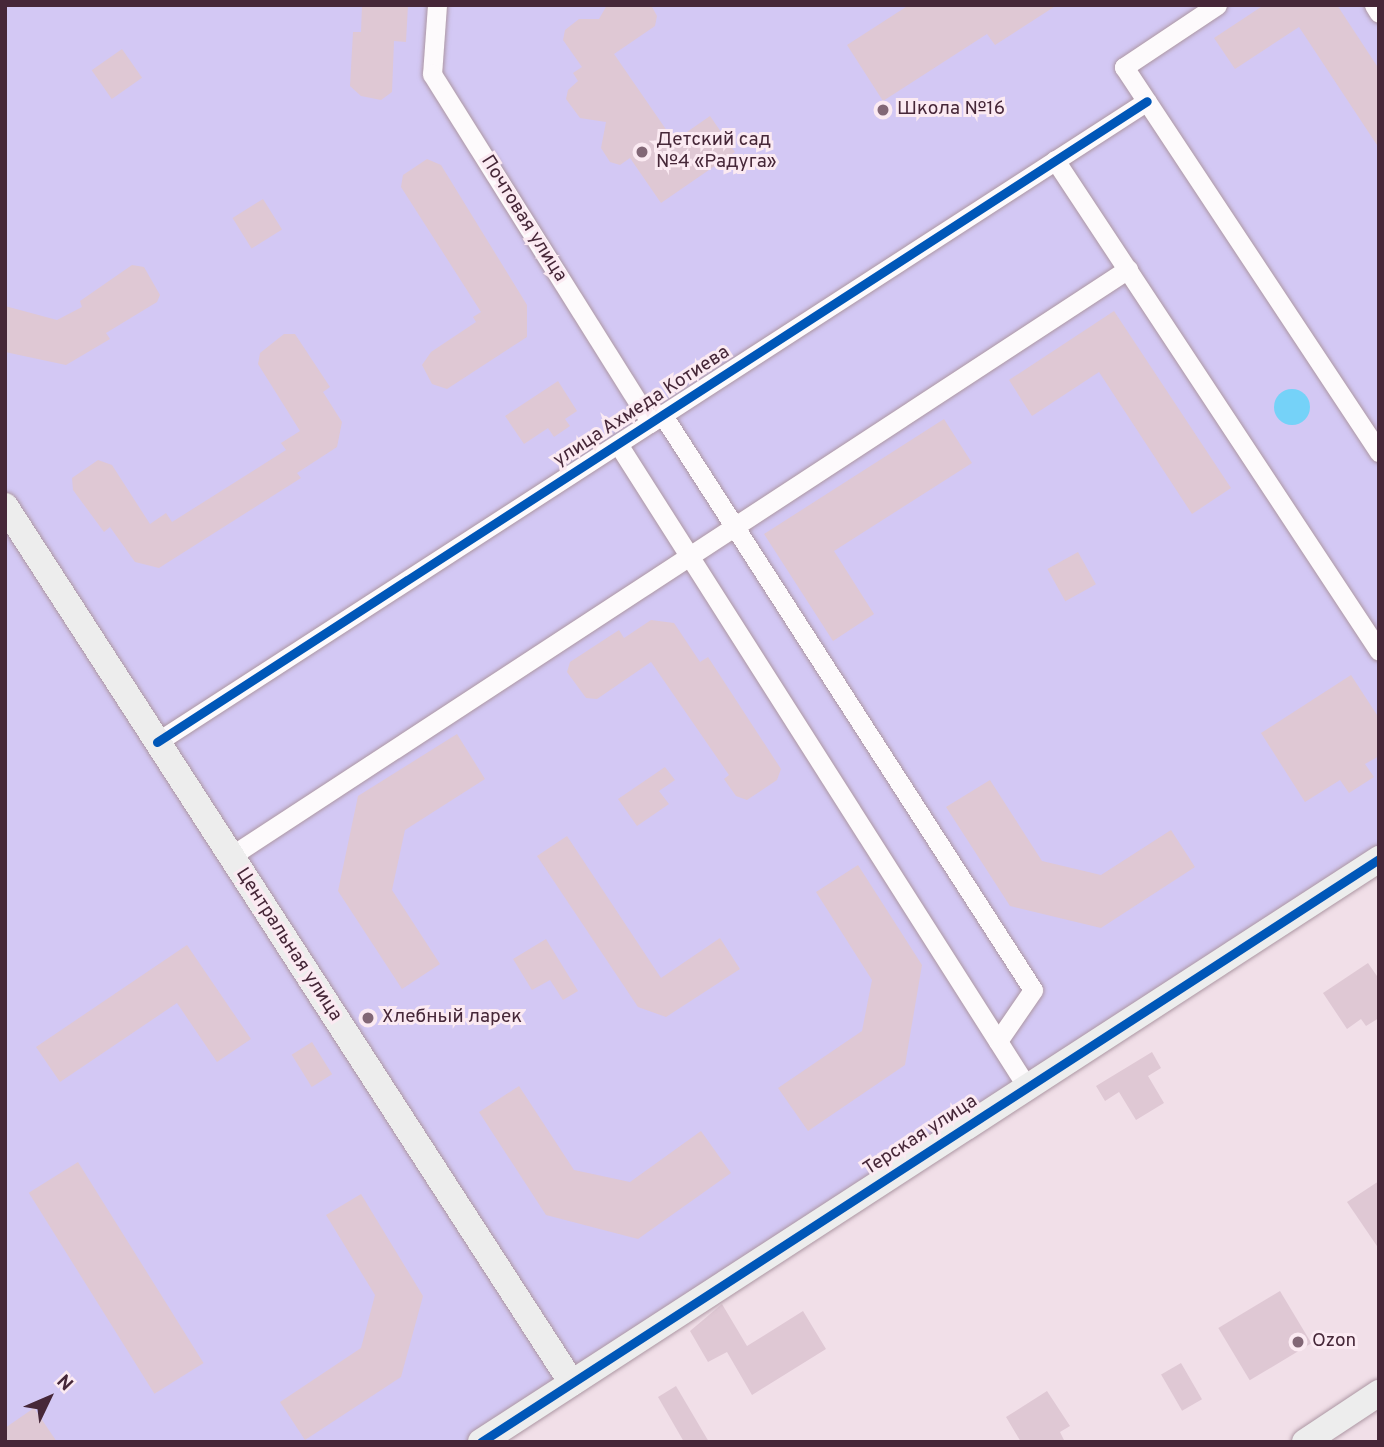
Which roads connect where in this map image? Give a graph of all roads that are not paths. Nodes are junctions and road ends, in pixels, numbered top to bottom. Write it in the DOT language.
graph roads {
  1 [pos="437,5"];
  2 [pos="1217,5"];
  3 [pos="1374,5"];
  4 [pos="1379,13"];
  5 [pos="1146,101"];
  6 [pos="1055,160"];
  7 [pos="1128,269"];
  8 [pos="656,418"];
  9 [pos="618,444"];
  10 [pos="1379,452"];
  11 [pos="5,506"];
  12 [pos="735,526"];
  13 [pos="690,556"];
  14 [pos="1379,651"];
  15 [pos="157,742"];
  16 [pos="231,856"];
  17 [pos="1379,859"];
  18 [pos="998,1041"];
  19 [pos="1027,1087"];
  20 [pos="572,1383"];
  21 [pos="1379,1393"];
  22 [pos="481,1442"];
  23 [pos="1305,1442"];
  1 -- 8 [label="street, Почтовая улица"];
  2 -- 5 [label="street"];
  3 -- 4 [label="street"];
  5 -- 6 [label="street, улица Ахмеда Котиева"];
  5 -- 10 [label="street"];
  6 -- 7 [label="street"];
  6 -- 8 [label="street, улица Ахмеда Котиева"];
  7 -- 12 [label="street"];
  7 -- 14 [label="street"];
  8 -- 9 [label="street, улица Ахмеда Котиева"];
  8 -- 12 [label="street, Почтовая улица"];
  9 -- 13 [label="street"];
  9 -- 15 [label="street, улица Ахмеда Котиева"];
  11 -- 15 [label="street, Центральная улица"];
  12 -- 13 [label="street"];
  12 -- 18 [label="street, Почтовая улица"];
  13 -- 16 [label="street"];
  13 -- 18 [label="street"];
  15 -- 16 [label="street, Центральная улица"];
  16 -- 20 [label="street, Центральная улица"];
  17 -- 19 [label="street, Терская улица"];
  18 -- 19 [label="street"];
  19 -- 20 [label="street, Терская улица"];
  20 -- 22 [label="street, Терская улица"];
  21 -- 23 [label="street"];
}
